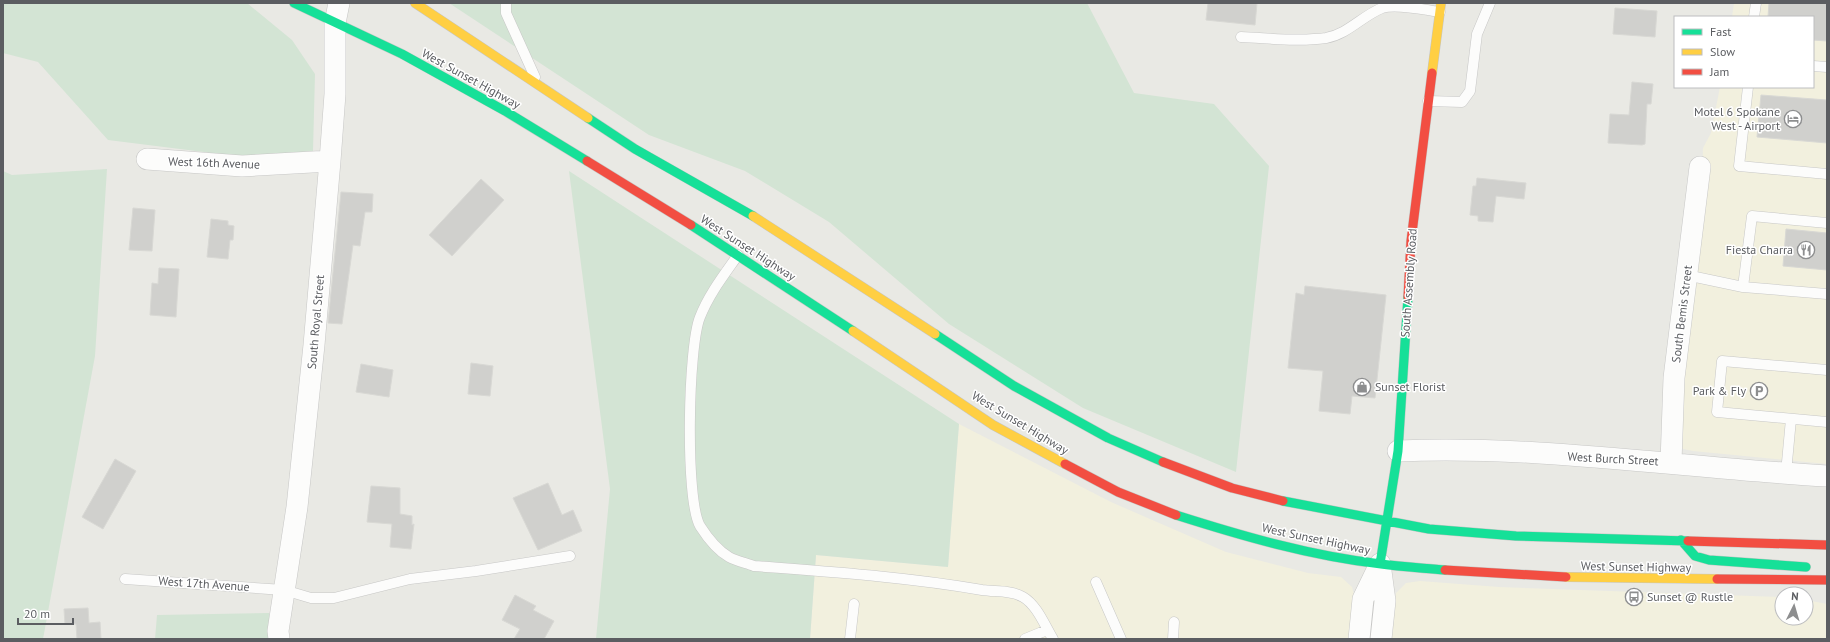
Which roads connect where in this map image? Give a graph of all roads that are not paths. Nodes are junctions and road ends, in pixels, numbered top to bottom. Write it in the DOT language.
graph roads {
  1 [pos="415,3"];
  2 [pos="506,3"];
  3 [pos="1490,3"];
  4 [pos="1756,3"];
  5 [pos="295,4"];
  6 [pos="1440,7"];
  7 [pos="337,13"];
  8 [pos="1754,16"];
  9 [pos="1241,37"];
  10 [pos="1814,66"];
  11 [pos="1827,67"];
  12 [pos="538,85"];
  13 [pos="1748,88"];
  14 [pos="1428,101"];
  15 [pos="147,159"];
  16 [pos="330,161"];
  17 [pos="1700,166"];
  18 [pos="1827,174"];
  19 [pos="1827,223"];
  20 [pos="738,255"];
  21 [pos="1686,276"];
  22 [pos="1743,287"];
  23 [pos="1827,294"];
  24 [pos="1827,370"];
  25 [pos="1791,419"];
  26 [pos="1827,422"];
  27 [pos="1398,451"];
  28 [pos="1671,462"];
  29 [pos="1786,473"];
  30 [pos="1827,476"];
  31 [pos="1386,521"];
  32 [pos="1681,540"];
  33 [pos="1827,545"];
  34 [pos="570,556"];
  35 [pos="1380,564"];
  36 [pos="1815,567"];
  37 [pos="125,579"];
  38 [pos="1827,580"];
  39 [pos="1096,582"];
  40 [pos="284,590"];
  41 [pos="854,604"];
  42 [pos="1174,622"];
  43 [pos="1047,630"];
  44 [pos="279,639"];
  45 [pos="850,639"];
  46 [pos="1025,639"];
  47 [pos="1053,639"];
  48 [pos="1121,639"];
  49 [pos="1173,639"];
  50 [pos="1358,639"];
  51 [pos="1381,639"];
  1 -- 12 [label="main road"];
  2 -- 12 [label="lane"];
  3 -- 14 [label="lane"];
  4 -- 8 [label="lane"];
  5 -- 7 [label="main road, West Sunset Highway"];
  6 -- 9 [label="lane"];
  6 -- 14 [label="main road, South Assembly Road"];
  7 -- 16 [label="street, South Royal Street"];
  7 -- 20 [label="main road, West Sunset Highway"];
  10 -- 11 [label="lane"];
  12 -- 31 [label="main road"];
  13 -- 18 [label="lane"];
  14 -- 27 [label="main road, South Assembly Road"];
  15 -- 16 [label="street, West 16th Avenue"];
  16 -- 40 [label="street, South Royal Street"];
  17 -- 21 [label="street, South Bemis Street"];
  19 -- 22 [label="lane"];
  20 -- 35 [label="main road, West Sunset Highway"];
  20 -- 43 [label="lane"];
  21 -- 22 [label="lane"];
  21 -- 28 [label="street, South Bemis Street"];
  22 -- 23 [label="lane"];
  24 -- 25 [label="lane"];
  25 -- 26 [label="lane"];
  25 -- 29 [label="lane"];
  27 -- 28 [label="street, West Burch Street"];
  27 -- 31 [label="main road, South Assembly Road"];
  28 -- 29 [label="street, West Burch Street"];
  29 -- 30 [label="street, West Burch Street"];
  31 -- 32 [label="main road"];
  31 -- 35 [label="main road, South Assembly Road"];
  32 -- 33 [label="main road"];
  32 -- 36 [label="main road"];
  34 -- 40 [label="lane, West 17th Avenue"];
  35 -- 38 [label="main road, West Sunset Highway"];
  35 -- 50 [label="street, South Assembly Road"];
  35 -- 51 [label="street, South Assembly Road"];
  37 -- 40 [label="lane, West 17th Avenue"];
  39 -- 48 [label="lane"];
  40 -- 44 [label="street, South Royal Street"];
  41 -- 45 [label="lane"];
  42 -- 49 [label="lane"];
  43 -- 46 [label="lane"];
  43 -- 47 [label="lane"];
}
